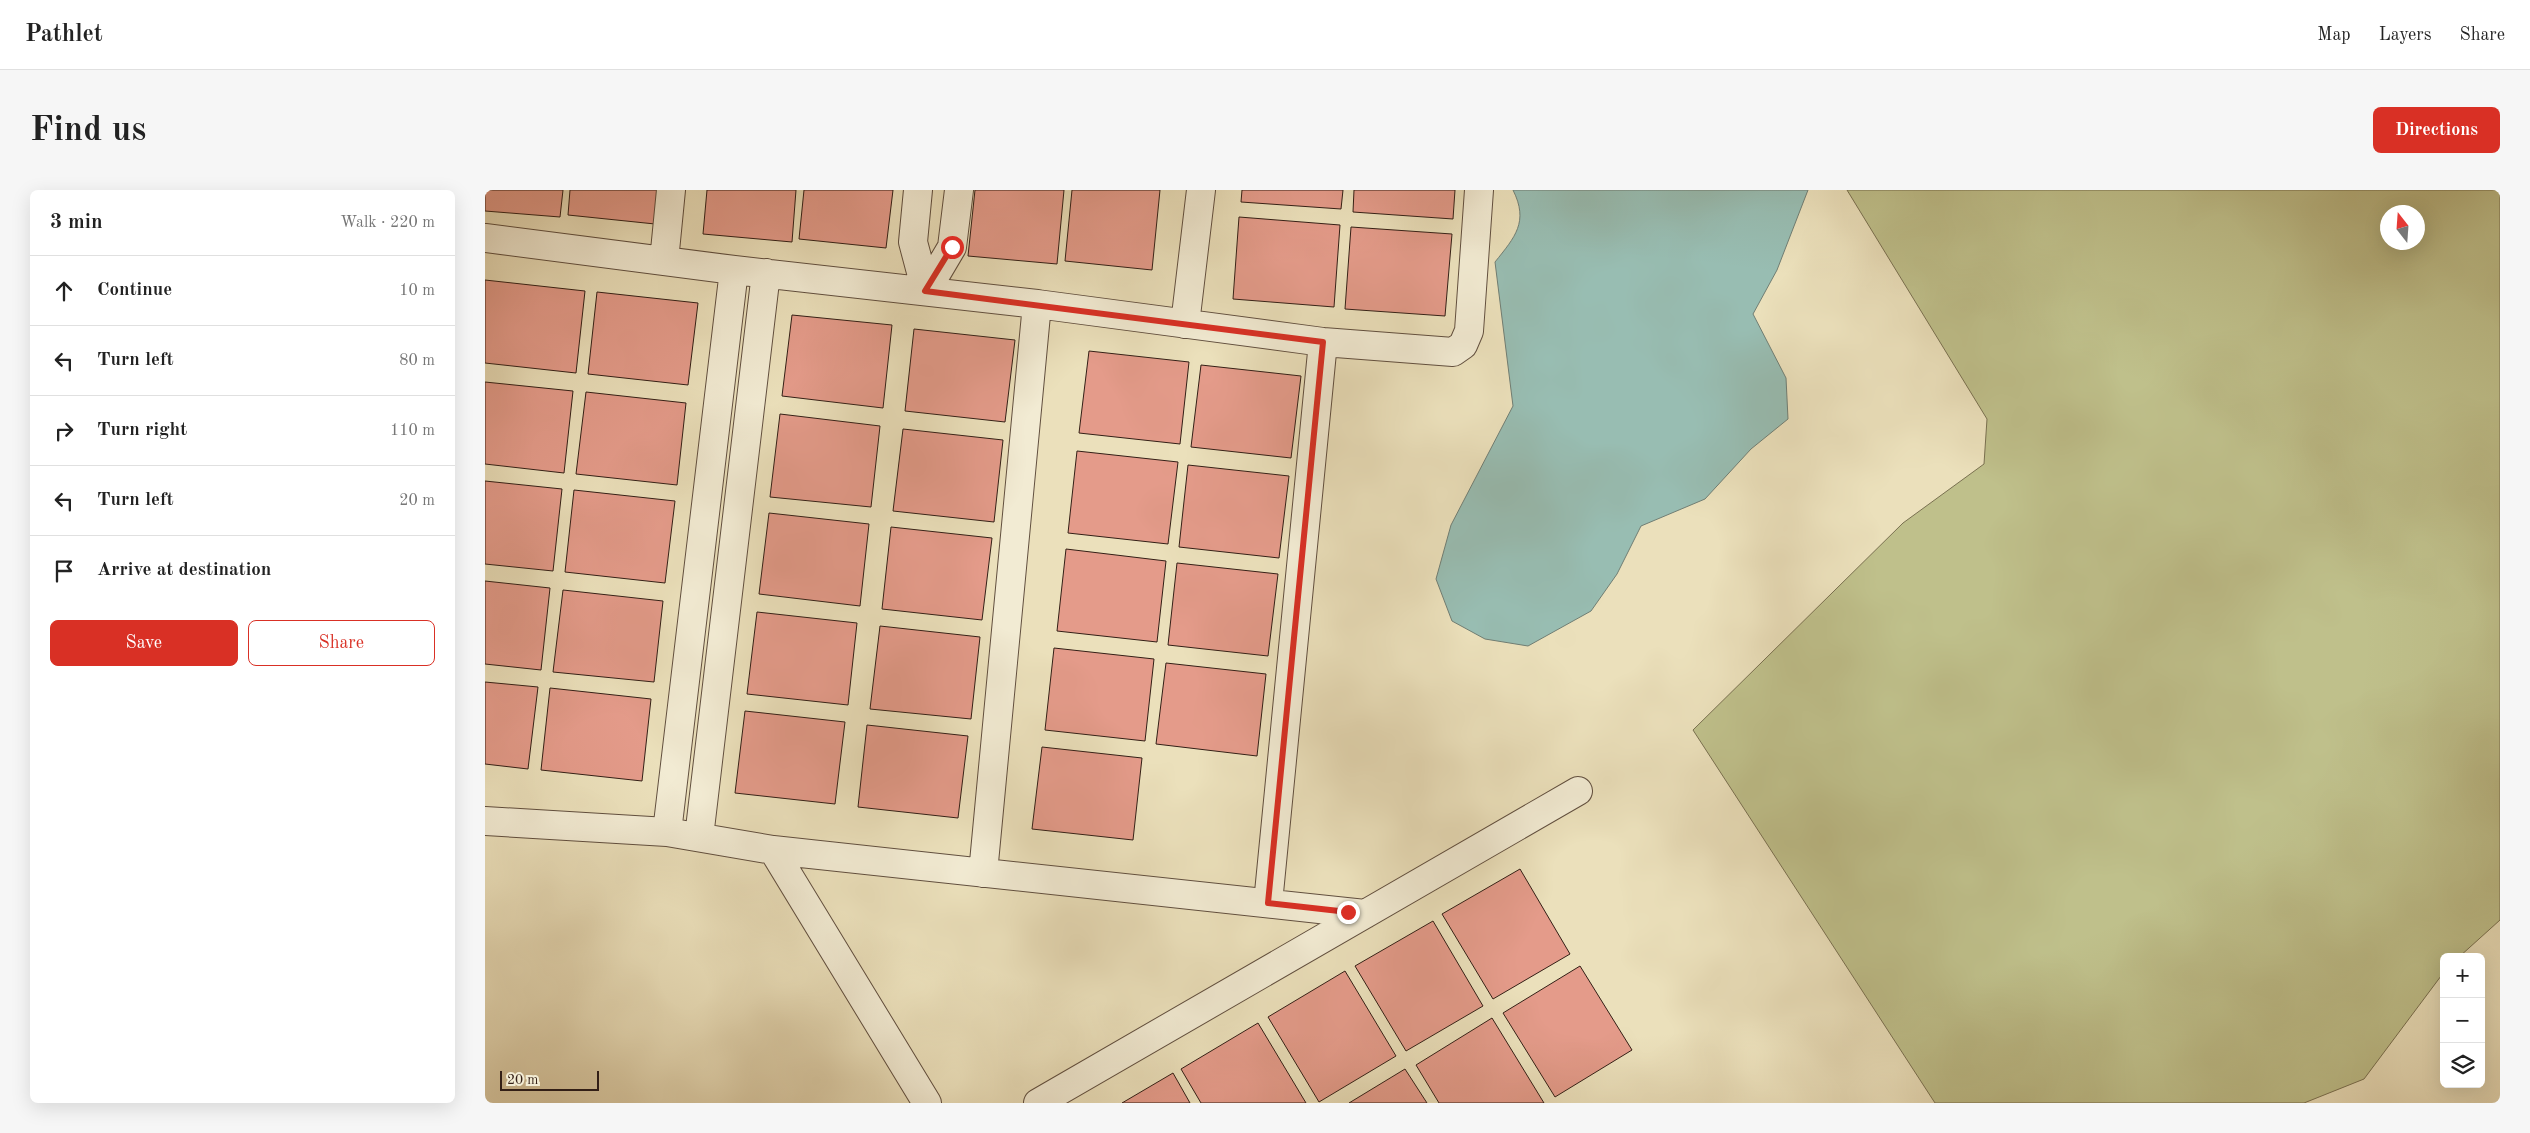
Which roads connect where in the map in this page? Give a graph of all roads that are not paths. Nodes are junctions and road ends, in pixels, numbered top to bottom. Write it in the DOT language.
graph roads {
  1 [pos="671,190"];
  2 [pos="918,190"];
  3 [pos="959,190"];
  4 [pos="1201,190"];
  5 [pos="1479,190"];
  6 [pos="485,238"];
  7 [pos="664,261"];
  8 [pos="734,270"];
  9 [pos="766,273"];
  10 [pos="925,291"];
  11 [pos="1037,304"];
  12 [pos="1185,324"];
  13 [pos="1323,342"];
  14 [pos="1578,791"];
  15 [pos="485,820"];
  16 [pos="667,832"];
  17 [pos="699,837"];
  18 [pos="773,850"];
  19 [pos="983,873"];
  20 [pos="1268,903"];
  21 [pos="1365,914"];
  22 [pos="927,1103"];
  23 [pos="1038,1103"];
  1 -- 7 [label="street"];
  2 -- 10 [label="street"];
  3 -- 10 [label="street"];
  4 -- 12 [label="street"];
  5 -- 13 [label="street"];
  6 -- 7 [label="street"];
  7 -- 8 [label="street"];
  8 -- 9 [label="street"];
  8 -- 16 [label="street"];
  9 -- 10 [label="street"];
  9 -- 17 [label="street"];
  10 -- 11 [label="street"];
  11 -- 12 [label="street"];
  11 -- 19 [label="street"];
  12 -- 13 [label="street"];
  13 -- 20 [label="street"];
  14 -- 21 [label="street"];
  15 -- 16 [label="street"];
  16 -- 17 [label="street"];
  17 -- 18 [label="street"];
  18 -- 19 [label="street"];
  18 -- 22 [label="street"];
  19 -- 20 [label="street"];
  20 -- 21 [label="street"];
  21 -- 23 [label="street"];
}
